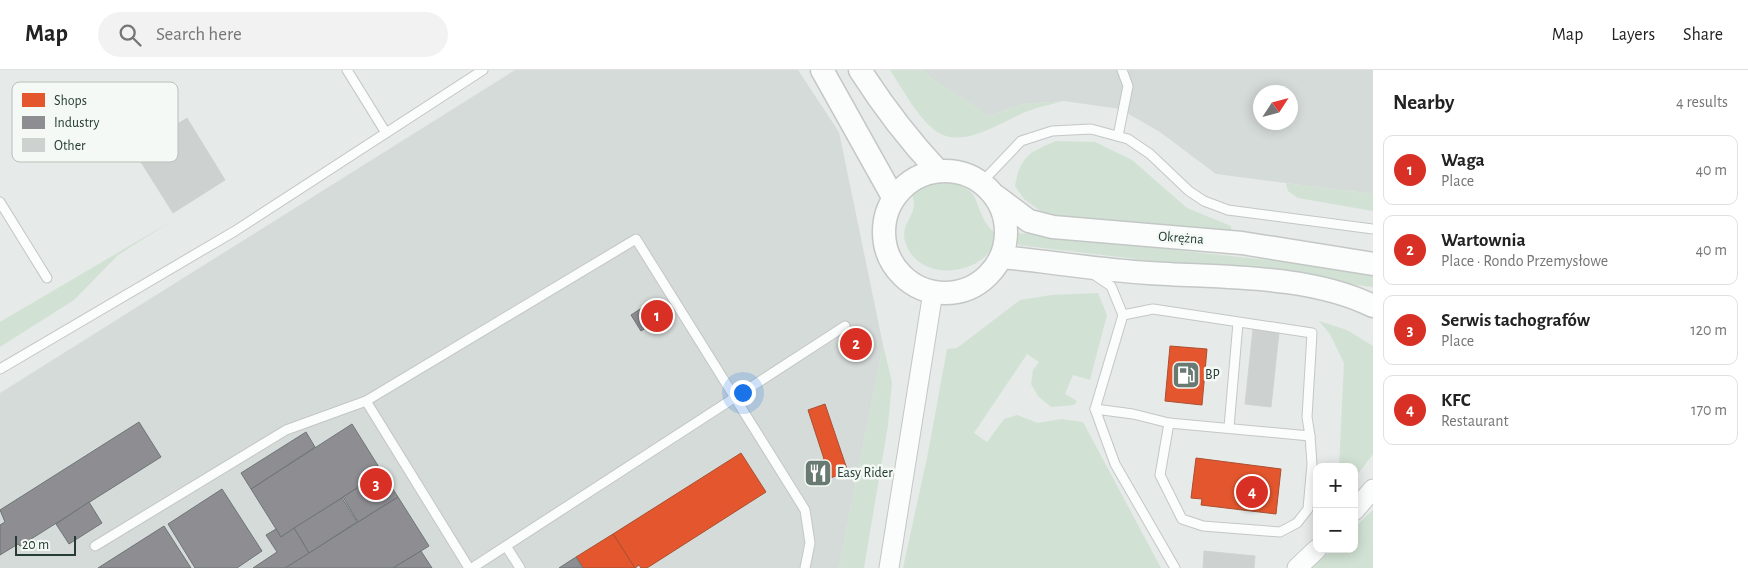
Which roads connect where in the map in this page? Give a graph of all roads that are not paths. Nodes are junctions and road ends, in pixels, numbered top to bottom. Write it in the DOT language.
graph roads {
  1 [pos="347,70"];
  2 [pos="483,70"];
  3 [pos="822,70"];
  4 [pos="860,70"];
  5 [pos="1122,70"];
  6 [pos="386,133"];
  7 [pos="1118,136"];
  8 [pos="938,171"];
  9 [pos="989,189"];
  10 [pos="893,198"];
  11 [pos="0,202"];
  12 [pos="1373,229"];
  13 [pos="1002,257"];
  14 [pos="1373,264"];
  15 [pos="1079,266"];
  16 [pos="47,278"];
  17 [pos="933,292"];
  18 [pos="1373,306"];
  19 [pos="1123,315"];
  20 [pos="1238,323"];
  21 [pos="845,326"];
  22 [pos="0,368"];
  23 [pos="736,397"];
  24 [pos="366,401"];
  25 [pos="1095,409"];
  26 [pos="1170,423"];
  27 [pos="1229,427"];
  28 [pos="1310,436"];
  29 [pos="1373,489"];
  30 [pos="1357,508"];
  31 [pos="96,546"];
  32 [pos="506,546"];
  33 [pos="1313,553"];
  34 [pos="470,568"];
  35 [pos="520,568"];
  36 [pos="805,568"];
  37 [pos="889,568"];
  38 [pos="1175,568"];
  39 [pos="1296,568"];
  1 -- 6 [label="lane"];
  2 -- 6 [label="lane"];
  3 -- 10 [label="street"];
  4 -- 8 [label="street"];
  5 -- 7 [label="lane"];
  6 -- 22 [label="lane"];
  7 -- 9 [label="lane"];
  7 -- 12 [label="lane"];
  8 -- 9 [label="street"];
  8 -- 10 [label="street"];
  9 -- 13 [label="street"];
  9 -- 14 [label="street, Okrężna"];
  10 -- 17 [label="street"];
  11 -- 16 [label="lane"];
  13 -- 15 [label="street"];
  13 -- 17 [label="street"];
  15 -- 18 [label="street"];
  15 -- 19 [label="lane"];
  17 -- 37 [label="street"];
  19 -- 20 [label="lane"];
  19 -- 25 [label="lane"];
  20 -- 27 [label="lane"];
  20 -- 28 [label="lane"];
  21 -- 23 [label="lane"];
  23 -- 24 [label="lane"];
  23 -- 32 [label="lane"];
  23 -- 36 [label="lane"];
  24 -- 31 [label="lane"];
  24 -- 34 [label="lane"];
  25 -- 26 [label="lane"];
  25 -- 38 [label="lane"];
  26 -- 27 [label="lane"];
  26 -- 28 [label="lane"];
  27 -- 28 [label="lane"];
  29 -- 30 [label="street"];
  32 -- 34 [label="lane"];
  32 -- 35 [label="lane"];
  33 -- 39 [label="street"];
}
